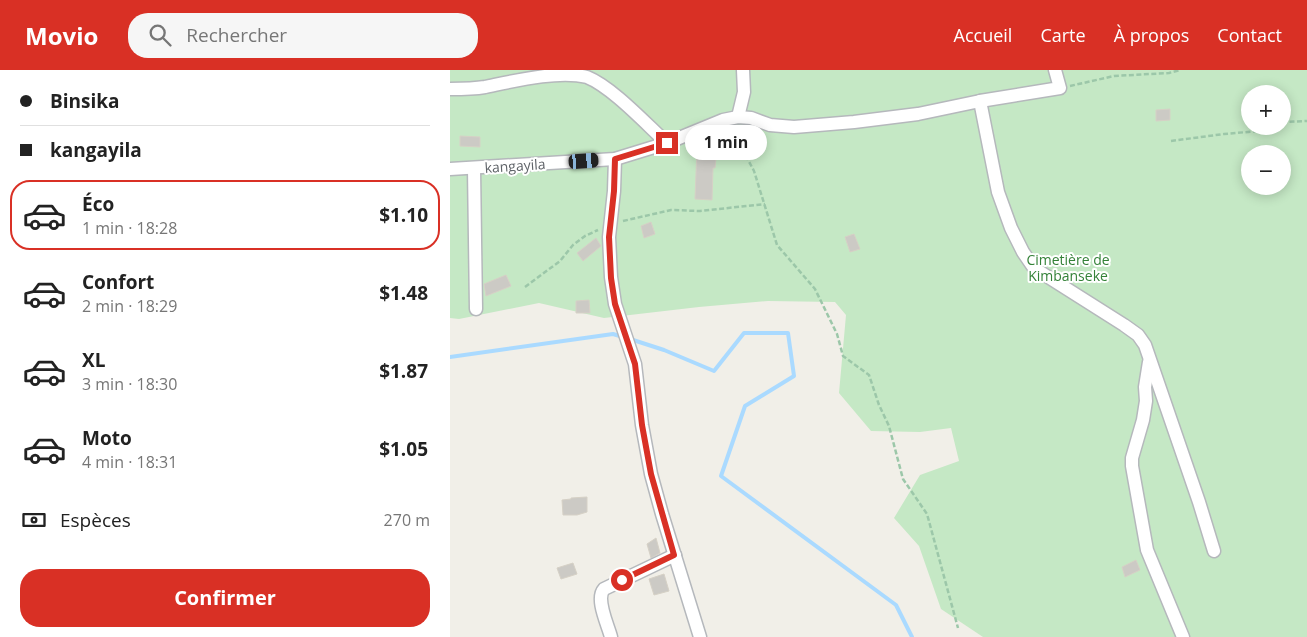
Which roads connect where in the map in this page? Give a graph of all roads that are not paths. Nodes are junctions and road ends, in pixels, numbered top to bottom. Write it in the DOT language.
graph roads {
  1 [pos="743,70"];
  2 [pos="1055,70"];
  3 [pos="450,89"];
  4 [pos="980,101"];
  5 [pos="738,117"];
  6 [pos="667,143"];
  7 [pos="615,159"];
  8 [pos="450,169"];
  9 [pos="474,169"];
  10 [pos="476,309"];
  11 [pos="1149,360"];
  12 [pos="1214,550"];
  13 [pos="674,555"];
  14 [pos="611,637"];
  15 [pos="700,637"];
  16 [pos="1182,637"];
  1 -- 5 [label="street"];
  2 -- 4 [label="street"];
  3 -- 6 [label="street"];
  4 -- 5 [label="street"];
  4 -- 11 [label="street"];
  5 -- 6 [label="street, kangayila"];
  6 -- 7 [label="street, kangayila"];
  7 -- 9 [label="street, kangayila"];
  7 -- 13 [label="street"];
  8 -- 9 [label="street, kangayila"];
  9 -- 10 [label="street"];
  11 -- 12 [label="street"];
  11 -- 16 [label="street"];
  13 -- 14 [label="street"];
  13 -- 15 [label="street"];
}
